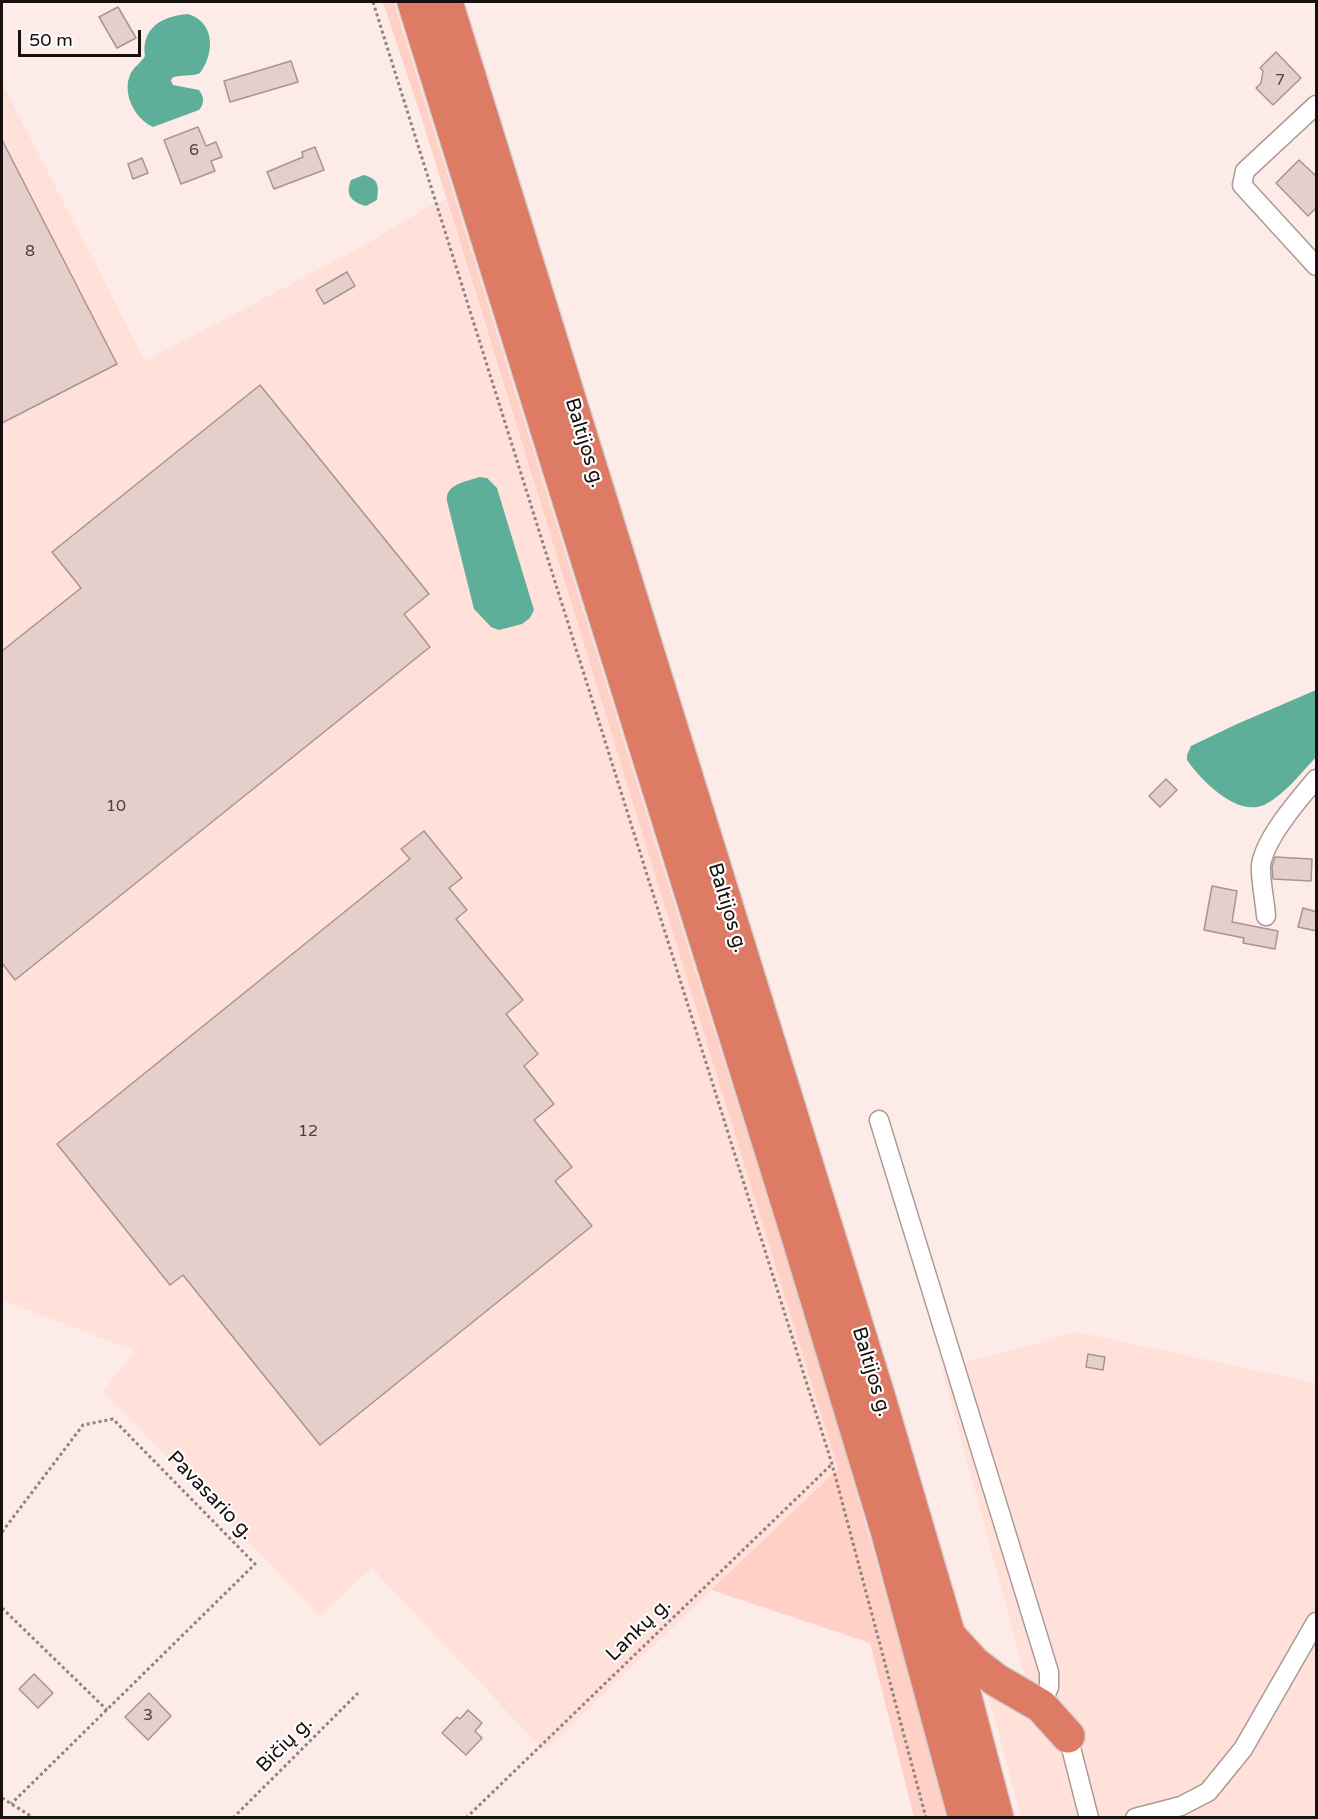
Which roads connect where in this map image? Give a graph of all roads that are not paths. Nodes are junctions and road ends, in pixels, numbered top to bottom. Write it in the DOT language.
graph roads {
  1 [pos="414,2"];
  2 [pos="446,2"];
  3 [pos="1317,105"];
  4 [pos="1317,266"];
  5 [pos="1317,779"];
  6 [pos="1266,916"];
  7 [pos="879,1120"];
  8 [pos="1317,1622"];
  9 [pos="949,1636"];
  10 [pos="1041,1706"];
  11 [pos="1068,1736"];
  12 [pos="965,1818"];
  13 [pos="997,1818"];
  14 [pos="1089,1818"];
  15 [pos="1135,1818"];
  1 -- 12 [label="highway, Baltijos g."];
  2 -- 9 [label="highway, Baltijos g."];
  3 -- 4 [label="street"];
  5 -- 6 [label="street"];
  7 -- 10 [label="street"];
  8 -- 15 [label="street"];
  9 -- 10 [label="highway"];
  9 -- 13 [label="highway, Baltijos g."];
  10 -- 11 [label="highway"];
  11 -- 14 [label="street"];
}
